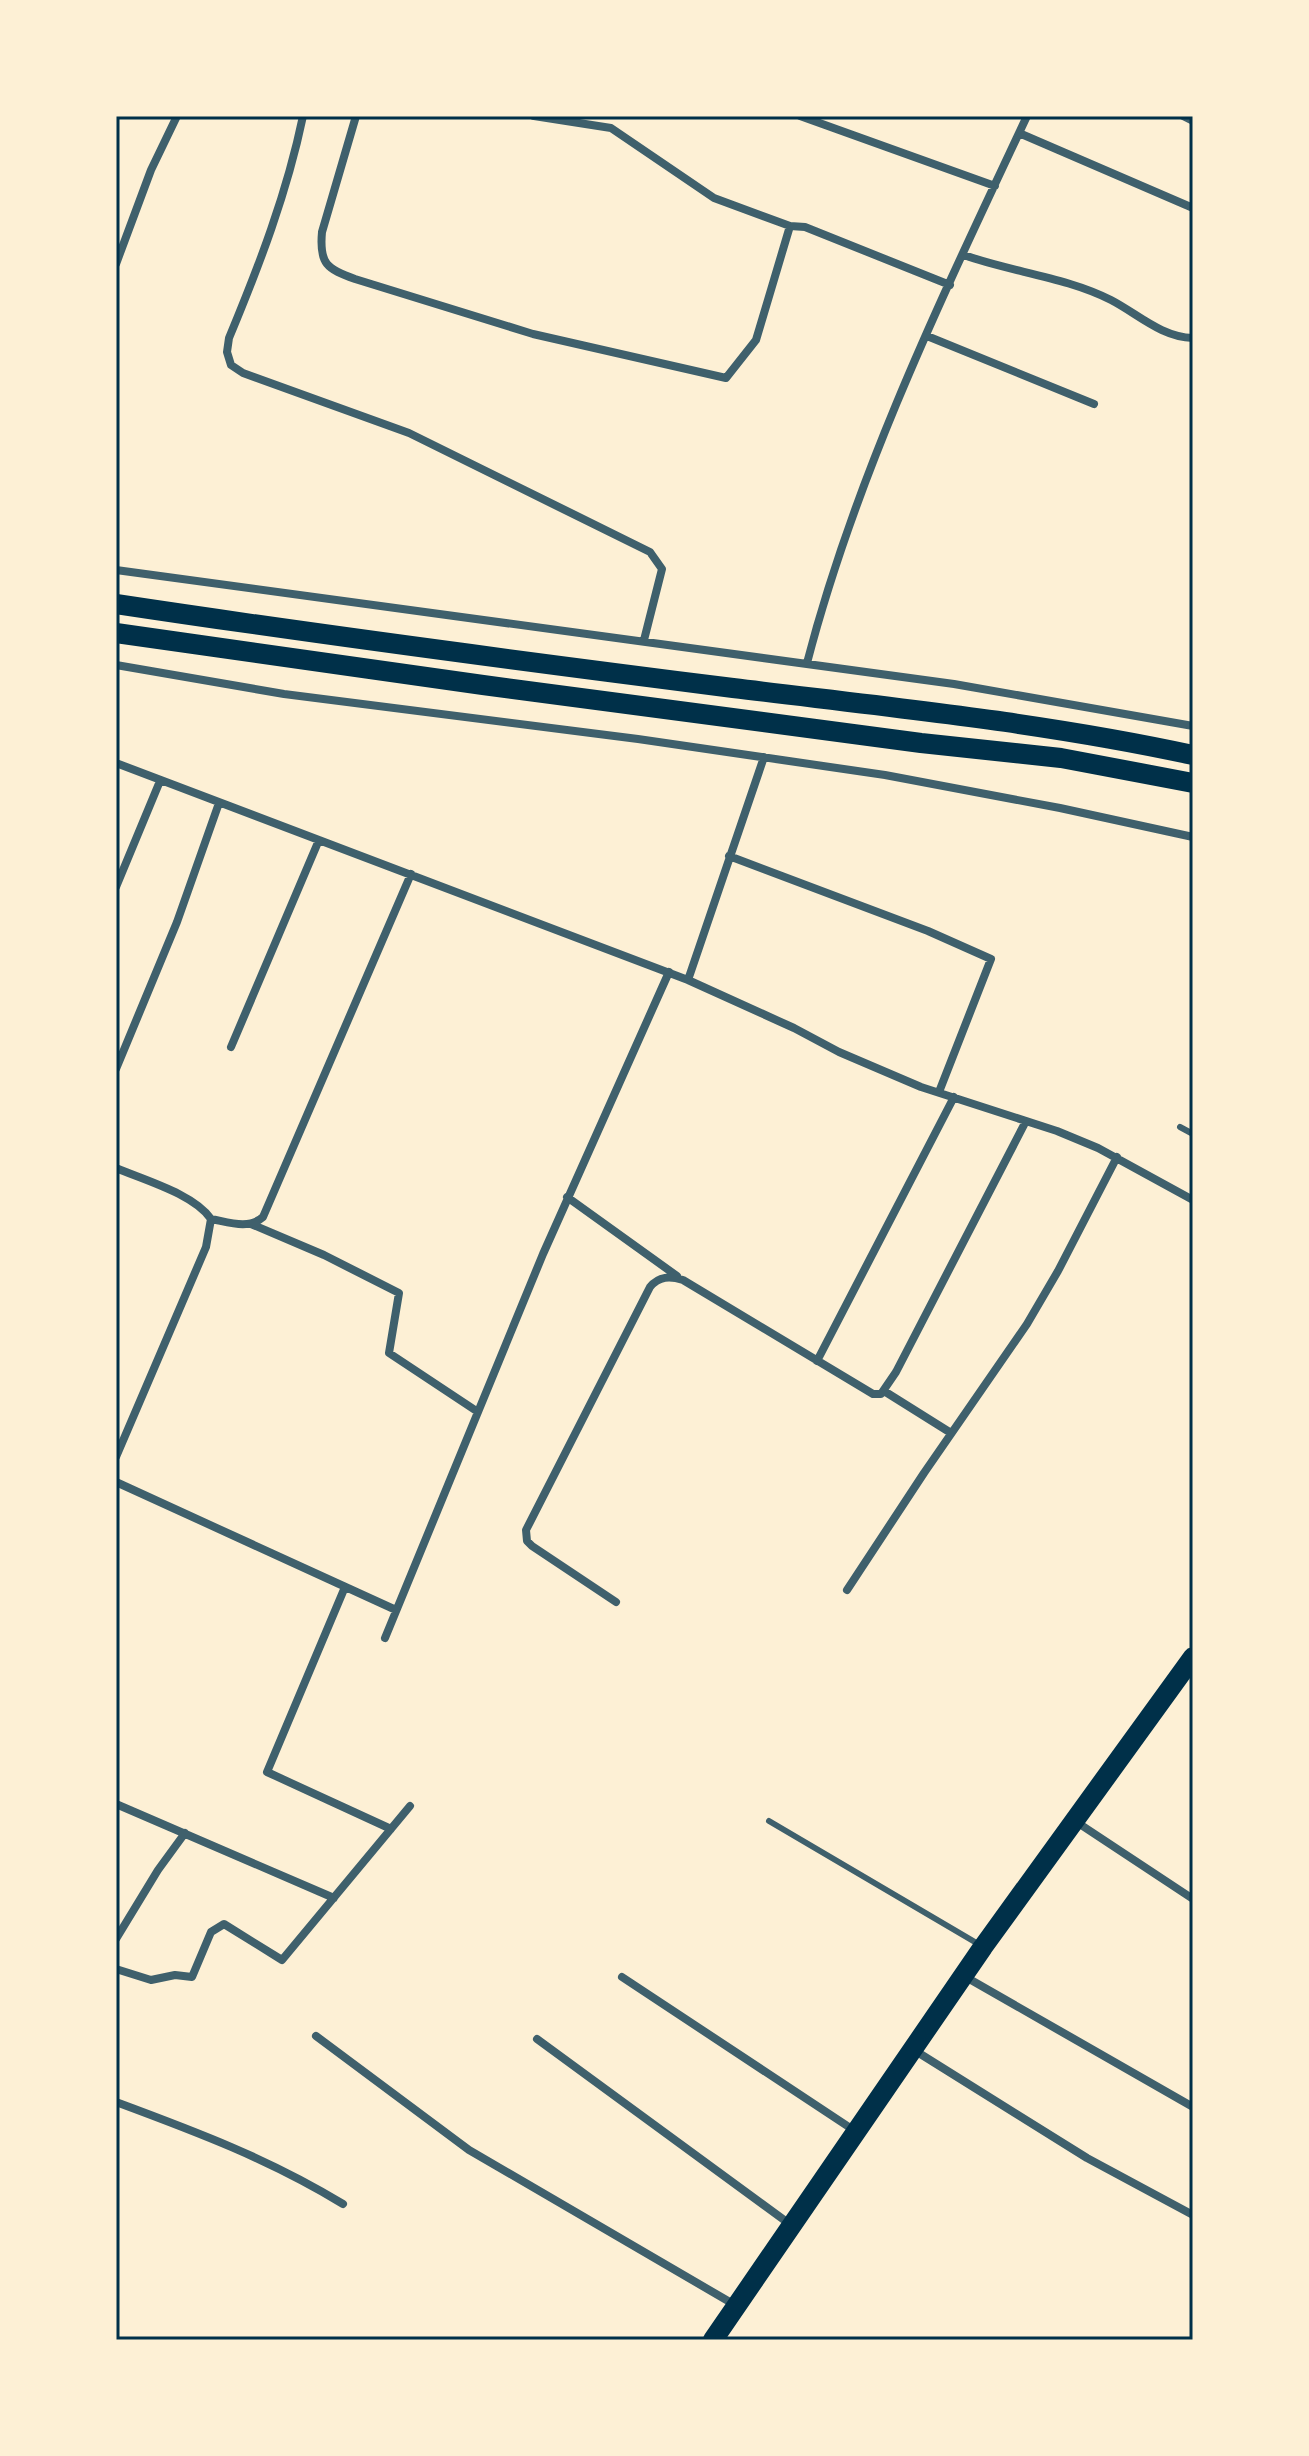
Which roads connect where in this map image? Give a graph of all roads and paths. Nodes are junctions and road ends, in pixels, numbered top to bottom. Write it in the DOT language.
graph roads {
  1 [pos="177,116"];
  2 [pos="303,116"];
  3 [pos="356,116"];
  4 [pos="534,116"];
  5 [pos="800,116"];
  6 [pos="1027,116"];
  7 [pos="1183,116"];
  8 [pos="1193,121"];
  9 [pos="1019,133"];
  10 [pos="995,186"];
  11 [pos="1193,208"];
  12 [pos="790,226"];
  13 [pos="964,255"];
  14 [pos="116,264"];
  15 [pos="950,285"];
  16 [pos="927,336"];
  17 [pos="1193,338"];
  18 [pos="1094,404"];
  19 [pos="116,570"];
  20 [pos="116,604"];
  21 [pos="116,633"];
  22 [pos="644,640"];
  23 [pos="807,663"];
  24 [pos="116,665"];
  25 [pos="1193,726"];
  26 [pos="1193,755"];
  27 [pos="764,757"];
  28 [pos="116,763"];
  29 [pos="160,781"];
  30 [pos="1193,783"];
  31 [pos="219,803"];
  32 [pos="1193,837"];
  33 [pos="319,840"];
  34 [pos="729,856"];
  35 [pos="411,874"];
  36 [pos="116,887"];
  37 [pos="669,972"];
  38 [pos="688,980"];
  39 [pos="231,1047"];
  40 [pos="116,1069"];
  41 [pos="939,1092"];
  42 [pos="954,1097"];
  43 [pos="1026,1121"];
  44 [pos="1180,1127"];
  45 [pos="1193,1134"];
  46 [pos="1117,1157"];
  47 [pos="116,1168"];
  48 [pos="567,1197"];
  49 [pos="1193,1200"];
  50 [pos="211,1219"];
  51 [pos="251,1224"];
  52 [pos="683,1280"];
  53 [pos="817,1361"];
  54 [pos="884,1391"];
  55 [pos="478,1412"];
  56 [pos="951,1433"];
  57 [pos="116,1457"];
  58 [pos="116,1482"];
  59 [pos="345,1587"];
  60 [pos="847,1590"];
  61 [pos="616,1602"];
  62 [pos="396,1610"];
  63 [pos="385,1638"];
  64 [pos="1193,1657"];
  65 [pos="116,1804"];
  66 [pos="410,1806"];
  67 [pos="1075,1820"];
  68 [pos="769,1821"];
  69 [pos="391,1829"];
  70 [pos="185,1833"];
  71 [pos="334,1898"];
  72 [pos="1193,1899"];
  73 [pos="116,1939"];
  74 [pos="983,1947"];
  75 [pos="116,1969"];
  76 [pos="964,1976"];
  77 [pos="622,1977"];
  78 [pos="316,2036"];
  79 [pos="537,2039"];
  80 [pos="913,2049"];
  81 [pos="116,2102"];
  82 [pos="1193,2107"];
  83 [pos="856,2132"];
  84 [pos="343,2204"];
  85 [pos="1193,2215"];
  86 [pos="792,2225"];
  87 [pos="737,2306"];
  88 [pos="713,2340"];
  1 -- 14 [label="street"];
  2 -- 22 [label="street"];
  3 -- 12 [label="street"];
  4 -- 12 [label="street"];
  5 -- 10 [label="street"];
  6 -- 9 [label="street"];
  7 -- 8 [label="street"];
  9 -- 10 [label="street"];
  9 -- 11 [label="street"];
  10 -- 13 [label="street"];
  12 -- 15 [label="street"];
  13 -- 15 [label="street"];
  13 -- 17 [label="street"];
  15 -- 16 [label="street"];
  16 -- 18 [label="street"];
  16 -- 23 [label="street"];
  19 -- 22 [label="street"];
  20 -- 26 [label="highway"];
  21 -- 30 [label="highway"];
  22 -- 23 [label="street"];
  23 -- 25 [label="street"];
  24 -- 27 [label="street"];
  27 -- 32 [label="street"];
  27 -- 34 [label="street"];
  28 -- 29 [label="street"];
  29 -- 31 [label="street"];
  29 -- 36 [label="street"];
  31 -- 33 [label="street"];
  31 -- 40 [label="street"];
  33 -- 35 [label="street"];
  33 -- 39 [label="street"];
  34 -- 38 [label="street"];
  34 -- 41 [label="street"];
  35 -- 37 [label="street"];
  35 -- 51 [label="street"];
  37 -- 38 [label="street"];
  37 -- 48 [label="street"];
  38 -- 41 [label="street"];
  41 -- 42 [label="street"];
  42 -- 43 [label="street"];
  42 -- 53 [label="street"];
  43 -- 46 [label="street"];
  43 -- 54 [label="street"];
  44 -- 45 [label="lane"];
  46 -- 49 [label="street"];
  46 -- 56 [label="street"];
  47 -- 50 [label="street"];
  48 -- 52 [label="street"];
  48 -- 55 [label="street"];
  50 -- 51 [label="street"];
  50 -- 57 [label="street"];
  51 -- 55 [label="street"];
  52 -- 53 [label="street"];
  52 -- 61 [label="street"];
  53 -- 54 [label="street"];
  54 -- 56 [label="street"];
  55 -- 62 [label="street"];
  56 -- 60 [label="street"];
  58 -- 59 [label="street"];
  59 -- 62 [label="street"];
  59 -- 69 [label="street"];
  62 -- 63 [label="street"];
  64 -- 67 [label="highway"];
  65 -- 70 [label="street"];
  66 -- 69 [label="street"];
  67 -- 72 [label="street"];
  67 -- 74 [label="highway"];
  68 -- 74 [label="lane"];
  69 -- 71 [label="street"];
  70 -- 71 [label="street"];
  70 -- 73 [label="street"];
  71 -- 75 [label="street"];
  74 -- 76 [label="highway"];
  76 -- 80 [label="highway"];
  76 -- 82 [label="street"];
  77 -- 83 [label="street"];
  78 -- 87 [label="street"];
  79 -- 86 [label="street"];
  80 -- 83 [label="highway"];
  80 -- 85 [label="street"];
  81 -- 84 [label="street"];
  83 -- 86 [label="highway"];
  86 -- 87 [label="highway"];
  87 -- 88 [label="highway"];
}
